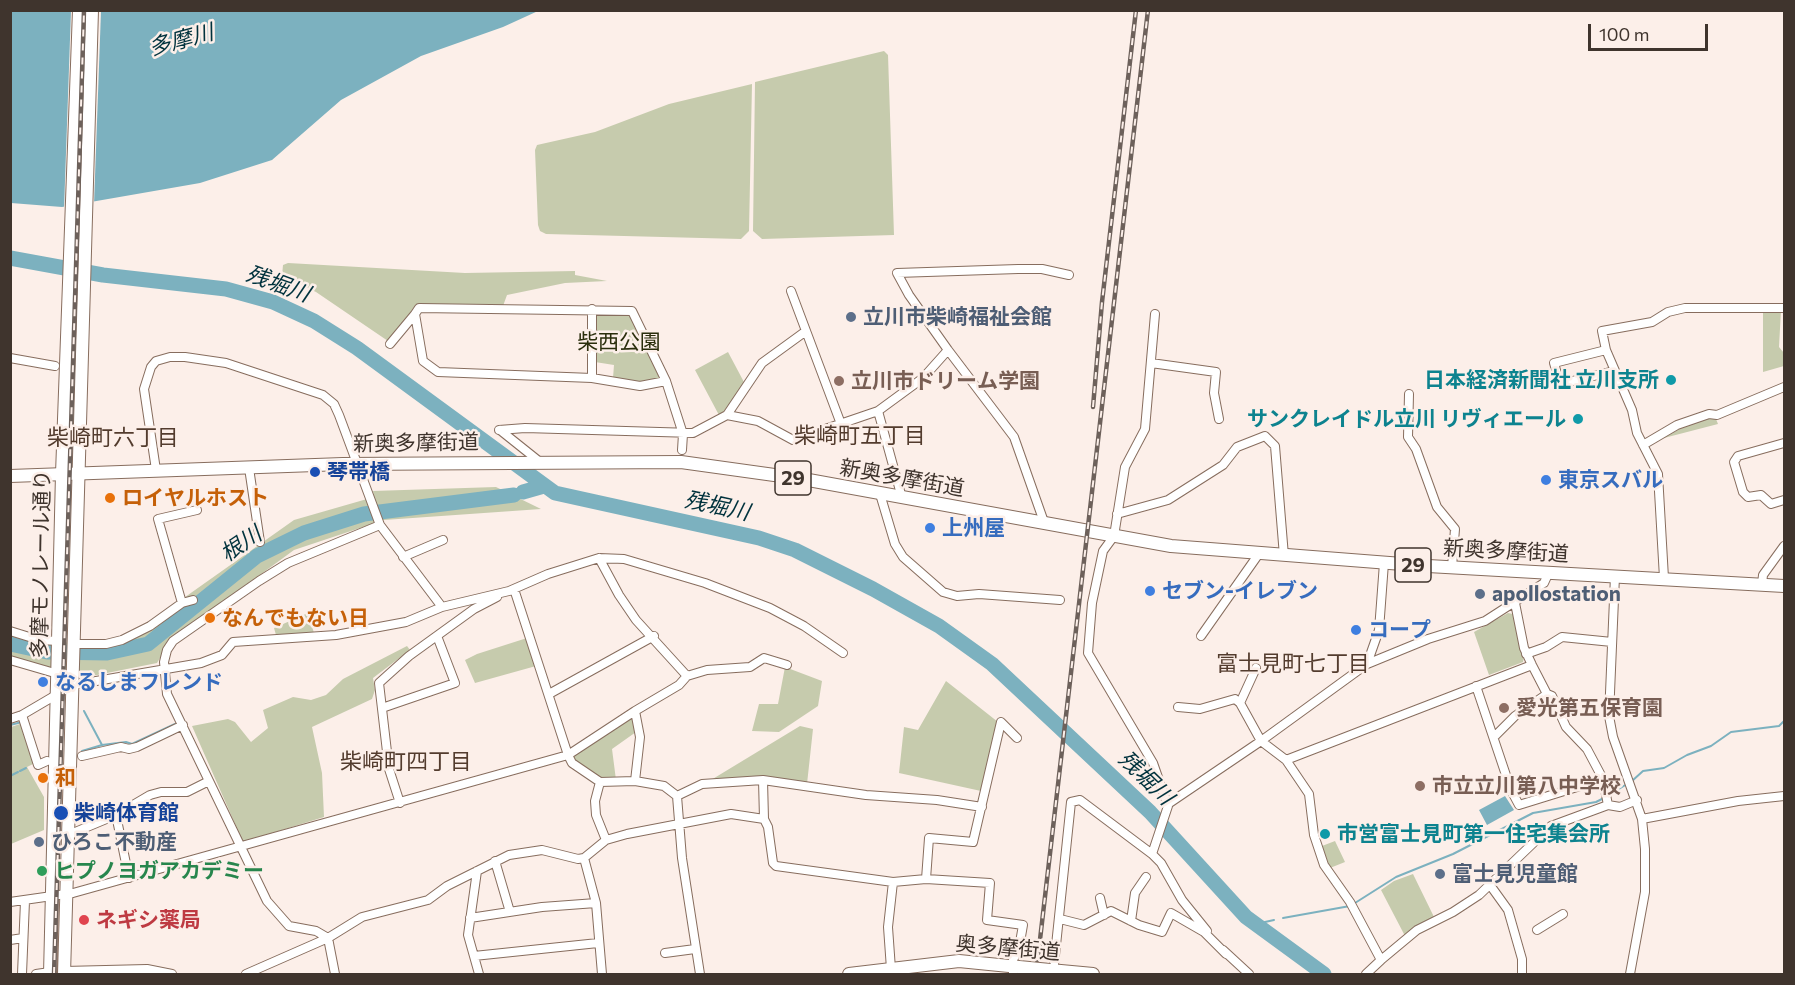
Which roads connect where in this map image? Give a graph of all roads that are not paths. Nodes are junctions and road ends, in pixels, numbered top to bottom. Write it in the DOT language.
graph roads {
  1 [pos="78,10"];
  2 [pos="92,10"];
  3 [pos="1069,275"];
  4 [pos="791,291"];
  5 [pos="1785,308"];
  6 [pos="592,309"];
  7 [pos="415,314"];
  8 [pos="1155,314"];
  9 [pos="806,331"];
  10 [pos="390,344"];
  11 [pos="948,350"];
  12 [pos="1606,350"];
  13 [pos="10,358"];
  14 [pos="1151,363"];
  15 [pos="55,366"];
  16 [pos="1614,371"];
  17 [pos="592,378"];
  18 [pos="666,381"];
  19 [pos="1785,387"];
  20 [pos="1409,394"];
  21 [pos="878,411"];
  22 [pos="727,415"];
  23 [pos="1219,419"];
  24 [pos="841,424"];
  25 [pos="683,434"];
  26 [pos="1785,443"];
  27 [pos="1643,445"];
  28 [pos="682,450"];
  29 [pos="540,462"];
  30 [pos="356,464"];
  31 [pos="249,468"];
  32 [pos="156,470"];
  33 [pos="62,474"];
  34 [pos="78,474"];
  35 [pos="10,476"];
  36 [pos="880,494"];
  37 [pos="903,498"];
  38 [pos="1785,501"];
  39 [pos="197,510"];
  40 [pos="1117,514"];
  41 [pos="1044,522"];
  42 [pos="380,525"];
  43 [pos="1114,536"];
  44 [pos="443,540"];
  45 [pos="260,542"];
  46 [pos="1785,546"];
  47 [pos="1257,555"];
  48 [pos="1284,556"];
  49 [pos="403,557"];
  50 [pos="599,558"];
  51 [pos="1384,563"];
  52 [pos="1452,567"];
  53 [pos="1549,572"];
  54 [pos="1615,576"];
  55 [pos="1664,578"];
  56 [pos="1762,584"];
  57 [pos="1785,586"];
  58 [pos="512,590"];
  59 [pos="193,600"];
  60 [pos="1060,600"];
  61 [pos="182,603"];
  62 [pos="1515,603"];
  63 [pos="442,607"];
  64 [pos="10,631"];
  65 [pos="437,636"];
  66 [pos="654,636"];
  67 [pos="1201,636"];
  68 [pos="1611,642"];
  69 [pos="59,643"];
  70 [pos="74,644"];
  71 [pos="843,653"];
  72 [pos="1526,654"];
  73 [pos="10,660"];
  74 [pos="1366,664"];
  75 [pos="787,665"];
  76 [pos="1532,665"];
  77 [pos="164,667"];
  78 [pos="1256,668"];
  79 [pos="58,672"];
  80 [pos="687,676"];
  81 [pos="73,679"];
  82 [pos="1476,686"];
  83 [pos="57,693"];
  84 [pos="549,694"];
  85 [pos="1547,694"];
  86 [pos="1240,703"];
  87 [pos="1178,707"];
  88 [pos="382,708"];
  89 [pos="635,711"];
  90 [pos="22,715"];
  91 [pos="10,719"];
  92 [pos="183,725"];
  93 [pos="1494,737"];
  94 [pos="1017,738"];
  95 [pos="1261,741"];
  96 [pos="568,754"];
  97 [pos="82,756"];
  98 [pos="1286,760"];
  99 [pos="47,761"];
  100 [pos="1603,779"];
  101 [pos="763,780"];
  102 [pos="209,781"];
  103 [pos="635,781"];
  104 [pos="600,782"];
  105 [pos="677,796"];
  106 [pos="1785,796"];
  107 [pos="1607,799"];
  108 [pos="1637,800"];
  109 [pos="400,803"];
  110 [pos="1168,805"];
  111 [pos="1519,805"];
  112 [pos="982,807"];
  113 [pos="1524,814"];
  114 [pos="116,815"];
  115 [pos="764,819"];
  116 [pos="1642,819"];
  117 [pos="679,826"];
  118 [pos="68,836"];
  119 [pos="606,840"];
  120 [pos="240,847"];
  121 [pos="1152,854"];
  122 [pos="584,858"];
  123 [pos="495,861"];
  124 [pos="477,871"];
  125 [pos="1146,877"];
  126 [pos="129,878"];
  127 [pos="926,879"];
  128 [pos="893,882"];
  129 [pos="1490,885"];
  130 [pos="67,894"];
  131 [pos="52,898"];
  132 [pos="1100,898"];
  133 [pos="25,901"];
  134 [pos="10,902"];
  135 [pos="596,903"];
  136 [pos="510,912"];
  137 [pos="1563,914"];
  138 [pos="1104,915"];
  139 [pos="470,918"];
  140 [pos="1060,919"];
  141 [pos="1131,921"];
  142 [pos="1537,930"];
  143 [pos="23,938"];
  144 [pos="328,938"];
  145 [pos="10,940"];
  146 [pos="598,943"];
  147 [pos="695,949"];
  148 [pos="665,953"];
  149 [pos="1226,954"];
  150 [pos="474,956"];
  151 [pos="1381,960"];
  152 [pos="891,969"];
  153 [pos="1015,969"];
  154 [pos="1052,972"];
  155 [pos="64,973"];
  156 [pos="1240,973"];
  157 [pos="50,974"];
  158 [pos="22,975"];
  159 [pos="36,975"];
  160 [pos="172,975"];
  161 [pos="246,975"];
  162 [pos="335,975"];
  163 [pos="479,975"];
  164 [pos="602,975"];
  165 [pos="700,975"];
  166 [pos="849,975"];
  167 [pos="1093,975"];
  168 [pos="1249,975"];
  169 [pos="1366,975"];
  170 [pos="1522,975"];
  171 [pos="1630,975"];
  1 -- 33 [label="main road, 多摩モノレール通り"];
  2 -- 34 [label="main road, 多摩モノレール通り"];
  3 -- 11 [label="street"];
  4 -- 9 [label="street"];
  5 -- 12 [label="street"];
  6 -- 7 [label="street"];
  6 -- 17 [label="street"];
  6 -- 18 [label="street"];
  7 -- 10 [label="street"];
  7 -- 17 [label="street"];
  8 -- 14 [label="street"];
  9 -- 22 [label="street"];
  9 -- 24 [label="street"];
  11 -- 21 [label="street"];
  11 -- 41 [label="street"];
  12 -- 16 [label="street"];
  12 -- 16 [label="street"];
  13 -- 15 [label="street"];
  14 -- 23 [label="street"];
  14 -- 40 [label="street"];
  16 -- 27 [label="street"];
  17 -- 18 [label="street"];
  18 -- 25 [label="street"];
  19 -- 27 [label="street"];
  20 -- 52 [label="street"];
  21 -- 24 [label="street"];
  21 -- 37 [label="street"];
  22 -- 24 [label="street"];
  22 -- 25 [label="street"];
  25 -- 28 [label="street"];
  25 -- 29 [label="street"];
  26 -- 38 [label="street"];
  27 -- 55 [label="street"];
  29 -- 30 [label="main road, 新奥多摩街道 / 29"];
  29 -- 36 [label="main road, 新奥多摩街道 / 29"];
  30 -- 31 [label="main road, 新奥多摩街道 / 29"];
  30 -- 32 [label="street"];
  30 -- 42 [label="street"];
  31 -- 32 [label="main road, 新奥多摩街道 / 29"];
  31 -- 45 [label="street"];
  32 -- 34 [label="main road, 新奥多摩街道 / 29"];
  33 -- 34 [label="main road, 新奥多摩街道 / 29"];
  33 -- 35 [label="main road, 新奥多摩街道 / 29"];
  33 -- 69 [label="main road, 多摩モノレール通り"];
  34 -- 70 [label="main road, 多摩モノレール通り"];
  36 -- 37 [label="main road, 新奥多摩街道 / 29"];
  36 -- 60 [label="street"];
  37 -- 41 [label="main road, 新奥多摩街道 / 29"];
  39 -- 61 [label="street"];
  40 -- 43 [label="street"];
  40 -- 48 [label="street"];
  41 -- 43 [label="main road, 新奥多摩街道 / 29"];
  42 -- 49 [label="street"];
  42 -- 77 [label="street"];
  43 -- 47 [label="main road, 新奥多摩街道 / 29"];
  43 -- 110 [label="street"];
  44 -- 49 [label="street"];
  46 -- 56 [label="street"];
  47 -- 48 [label="main road, 新奥多摩街道 / 29"];
  47 -- 67 [label="street"];
  48 -- 51 [label="main road, 新奥多摩街道 / 29"];
  49 -- 63 [label="street"];
  50 -- 58 [label="street"];
  50 -- 66 [label="street"];
  50 -- 71 [label="street"];
  51 -- 52 [label="main road, 新奥多摩街道 / 29"];
  51 -- 74 [label="street"];
  52 -- 53 [label="main road, 新奥多摩街道 / 29"];
  53 -- 54 [label="main road, 新奥多摩街道 / 29"];
  53 -- 62 [label="street"];
  54 -- 55 [label="main road, 新奥多摩街道 / 29"];
  54 -- 68 [label="street"];
  55 -- 56 [label="main road, 新奥多摩街道 / 29"];
  56 -- 57 [label="main road, 新奥多摩街道 / 29"];
  58 -- 63 [label="street"];
  58 -- 65 [label="street"];
  58 -- 84 [label="street"];
  59 -- 61 [label="street"];
  61 -- 70 [label="street"];
  62 -- 72 [label="street"];
  62 -- 74 [label="street"];
  63 -- 77 [label="street"];
  64 -- 69 [label="street"];
  65 -- 88 [label="street"];
  65 -- 88 [label="street"];
  66 -- 80 [label="street"];
  66 -- 84 [label="street"];
  68 -- 72 [label="street"];
  68 -- 108 [label="street"];
  69 -- 79 [label="main road, 多摩モノレール通り"];
  70 -- 81 [label="main road, 多摩モノレール通り"];
  72 -- 76 [label="street"];
  73 -- 79 [label="street"];
  74 -- 95 [label="street"];
  75 -- 80 [label="street"];
  76 -- 82 [label="street"];
  76 -- 85 [label="street"];
  77 -- 81 [label="street"];
  77 -- 92 [label="street"];
  78 -- 86 [label="street"];
  79 -- 83 [label="main road, 多摩モノレール通り"];
  80 -- 89 [label="street"];
  81 -- 83 [label="street"];
  81 -- 118 [label="main road, 多摩モノレール通り"];
  82 -- 93 [label="street"];
  82 -- 98 [label="street"];
  83 -- 90 [label="street"];
  83 -- 131 [label="main road, 多摩モノレール通り"];
  84 -- 96 [label="street"];
  85 -- 93 [label="street"];
  85 -- 100 [label="street"];
  86 -- 87 [label="street"];
  86 -- 95 [label="street"];
  88 -- 109 [label="street"];
  89 -- 96 [label="street"];
  89 -- 103 [label="street"];
  90 -- 91 [label="street"];
  90 -- 99 [label="street"];
  92 -- 97 [label="street"];
  92 -- 102 [label="street"];
  93 -- 111 [label="street"];
  94 -- 112 [label="street"];
  95 -- 98 [label="street"];
  95 -- 110 [label="street"];
  96 -- 104 [label="street"];
  96 -- 109 [label="street"];
  98 -- 151 [label="street"];
  100 -- 107 [label="street"];
  100 -- 111 [label="street"];
  101 -- 105 [label="street"];
  101 -- 112 [label="street"];
  101 -- 115 [label="street"];
  102 -- 114 [label="street"];
  102 -- 120 [label="street"];
  103 -- 104 [label="street"];
  103 -- 105 [label="street"];
  104 -- 119 [label="street"];
  105 -- 117 [label="street"];
  106 -- 116 [label="street"];
  107 -- 108 [label="street"];
  107 -- 129 [label="street"];
  108 -- 116 [label="street"];
  109 -- 120 [label="street"];
  110 -- 121 [label="street"];
  111 -- 113 [label="street"];
  112 -- 127 [label="street"];
  114 -- 118 [label="street"];
  114 -- 126 [label="street"];
  115 -- 117 [label="street"];
  115 -- 128 [label="street"];
  116 -- 171 [label="street"];
  117 -- 119 [label="street"];
  117 -- 147 [label="street"];
  118 -- 130 [label="main road, 多摩モノレール通り"];
  119 -- 122 [label="street"];
  120 -- 126 [label="street"];
  120 -- 144 [label="street"];
  121 -- 140 [label="street"];
  121 -- 149 [label="street"];
  122 -- 123 [label="street"];
  122 -- 135 [label="street"];
  123 -- 124 [label="street"];
  123 -- 136 [label="street"];
  124 -- 139 [label="street"];
  124 -- 144 [label="street"];
  125 -- 141 [label="street"];
  126 -- 130 [label="street"];
  127 -- 128 [label="street"];
  127 -- 153 [label="street"];
  128 -- 152 [label="street"];
  129 -- 151 [label="street"];
  129 -- 170 [label="street"];
  130 -- 131 [label="street"];
  130 -- 155 [label="main road, 多摩モノレール通り"];
  131 -- 133 [label="street"];
  131 -- 157 [label="main road, 多摩モノレール通り"];
  132 -- 138 [label="street"];
  133 -- 134 [label="street"];
  133 -- 143 [label="street"];
  135 -- 136 [label="street"];
  135 -- 146 [label="street"];
  136 -- 139 [label="street"];
  137 -- 142 [label="street"];
  138 -- 140 [label="street"];
  138 -- 141 [label="street"];
  139 -- 150 [label="street"];
  140 -- 154 [label="street"];
  141 -- 149 [label="street"];
  143 -- 145 [label="street"];
  143 -- 158 [label="street"];
  144 -- 161 [label="street"];
  144 -- 162 [label="street"];
  146 -- 150 [label="street"];
  146 -- 164 [label="street"];
  147 -- 148 [label="street"];
  147 -- 165 [label="street"];
  149 -- 156 [label="street"];
  150 -- 163 [label="street"];
  151 -- 169 [label="street"];
  152 -- 153 [label="main road, 奥多摩街道"];
  152 -- 166 [label="main road, 奥多摩街道"];
  153 -- 154 [label="main road, 奥多摩街道, bridge"];
  154 -- 167 [label="main road, 奥多摩街道"];
  155 -- 160 [label="street"];
  156 -- 168 [label="street"];
  157 -- 159 [label="street"];
}
